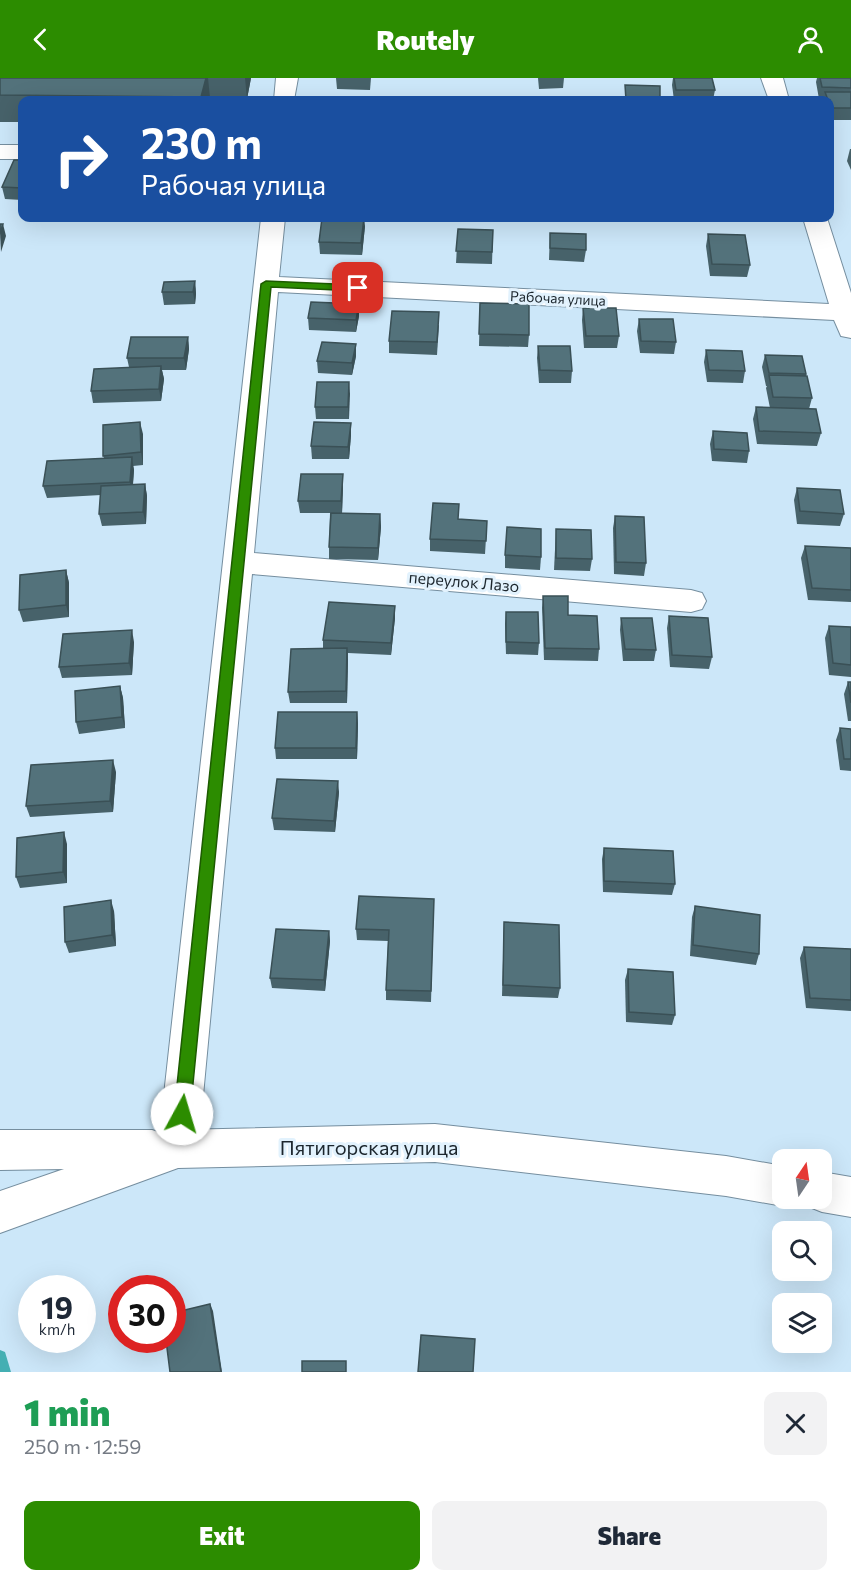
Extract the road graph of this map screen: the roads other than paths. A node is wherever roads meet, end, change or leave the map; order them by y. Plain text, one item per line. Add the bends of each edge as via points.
1 (287, 78) edge
2 (772, 78) edge
3 (285, 96) edge
4 (778, 96) edge
5 (0, 152) edge
6 (18, 152) edge
7 (273, 222) edge
8 (816, 222) edge
9 (266, 284) junction
10 (849, 319) edge
11 (238, 562) junction
12 (691, 601) dead end
13 (178, 1149) junction
14 (0, 1150) edge
15 (772, 1184) edge
16 (832, 1194) edge
17 (851, 1197) edge
18 (0, 1212) edge

1 - 3 street
2 - 4 street
5 - 6 street
7 - 9 street
8 - 10 street
9 - 10 street, Рабочая улица
9 - 11 street
11 - 12 street, переулок Лазо
11 - 13 street
13 - 14 street
13 - 15 street, Пятигорская улица via 435,1143
13 - 18 street, Пятигорская улица
16 - 17 street

